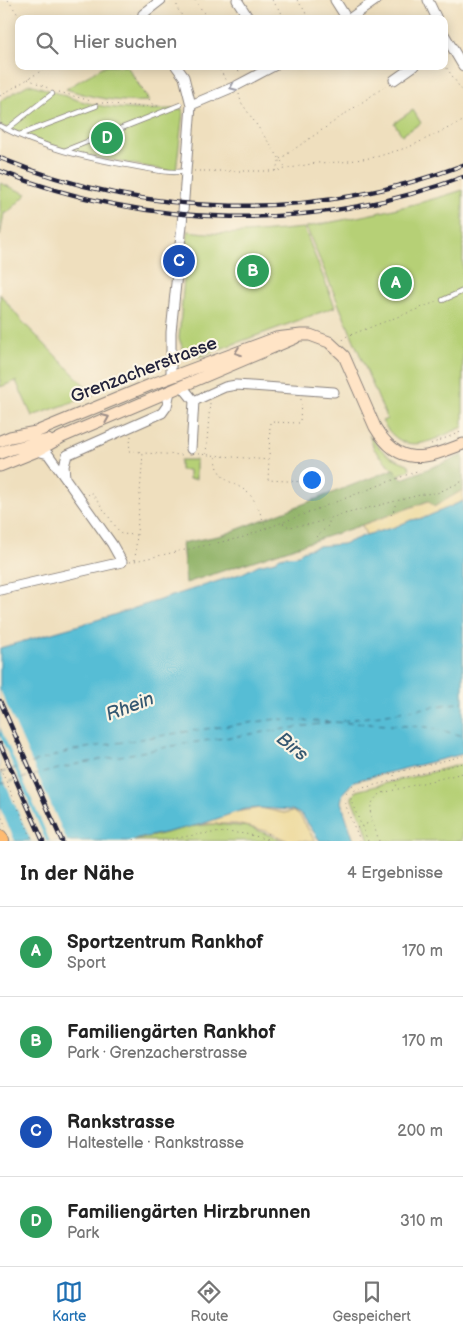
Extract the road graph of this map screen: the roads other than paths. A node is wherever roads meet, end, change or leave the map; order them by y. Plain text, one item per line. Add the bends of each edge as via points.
1 (161, 0) edge
2 (236, 0) edge
3 (335, 0) edge
4 (376, 0) edge
5 (428, 0) edge
6 (144, 15) edge
7 (246, 15) edge
8 (345, 15) edge
9 (354, 15) edge
10 (435, 15) edge
11 (448, 44) edge
12 (463, 66) edge
13 (179, 70) edge
14 (266, 70) edge
15 (408, 70) edge
16 (394, 80) road end
17 (52, 92) road end
18 (180, 105) dead end
19 (191, 105) junction
20 (96, 106) dead end
21 (0, 126) edge
22 (7, 129) junction
23 (20, 135) junction
24 (63, 151) junction
25 (186, 171) junction
26 (463, 291) edge
27 (443, 300) road end
28 (301, 335) junction
29 (171, 377) junction
30 (182, 386) junction
31 (170, 391) junction
32 (334, 392) dead end
33 (194, 401) junction
34 (36, 432) junction
35 (62, 437) junction
36 (0, 441) edge
37 (463, 444) edge
38 (11, 449) junction
39 (43, 452) junction
40 (193, 452) road end
41 (0, 453) edge
42 (67, 455) junction
43 (0, 466) edge
44 (65, 477) junction
45 (0, 590) edge
46 (0, 837) edge
47 (2, 841) edge

1 - 6 street
2 - 7 street
3 - 8 street
4 - 9 street
5 - 10 street
11 - 12 street
13 - 19 street via 184,77
14 -> 19 street
15 - 16 street
17 - 22 lane
18 - 24 lane
19 - 25 street
20 - 23 lane
21 - 22 lane
22 - 23 lane
23 - 24 lane
24 - 25 lane via 175,173
25 - 29 street via 171,332
26 - 27 lane
28 -> 29 main road, Grenzacherstrasse via 276,338
28 - 30 main road, Grenzacherstrasse
28 - 37 main road, Grenzacherstrasse via 329,342 344,356 374,427 395,450 426,457
29 - 30 main road
29 - 31 main road
29 - 34 main road, Grenzacherstrasse
30 - 31 main road, Grenzacherstrasse
30 - 33 street
35 -> 31 main road, Grenzacherstrasse
31 - 42 street, Grenzacherstrasse via 162,413
32 - 33 street via 236,385
33 - 40 street
34 - 36 main road, Grenzacherstrasse
34 - 38 main road
35 - 38 main road
35 - 39 main road, Grenzacherstrasse
38 - 41 main road
39 - 42 street, Grenzacherstrasse
39 - 43 main road, Grenzacherstrasse
39 - 44 street
42 - 44 street
44 - 45 street via 122,562
46 - 47 main road

